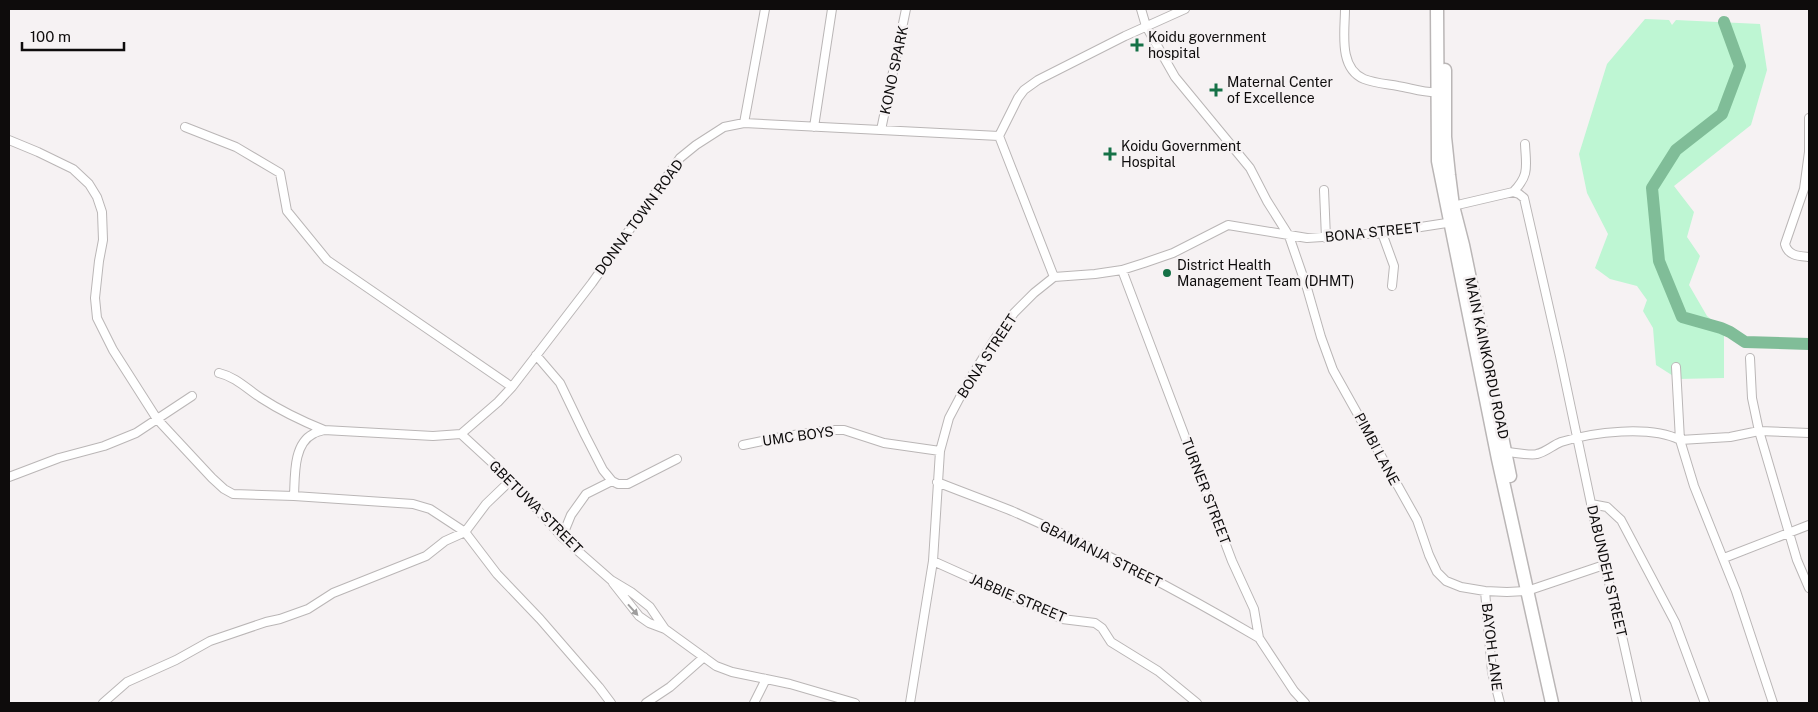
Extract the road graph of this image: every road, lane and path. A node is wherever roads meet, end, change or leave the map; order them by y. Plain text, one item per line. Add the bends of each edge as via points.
1 (765, 9) edge
2 (832, 9) edge
3 (906, 9) edge
4 (1141, 9) edge
5 (1185, 9) edge
6 (1345, 9) edge
7 (1437, 9) edge
8 (1445, 9) edge
9 (1441, 24) junction
10 (1146, 26) junction
11 (1441, 92) junction
12 (1809, 118) edge
13 (744, 123) junction
14 (814, 126) junction
15 (185, 127) dead end
16 (881, 130) junction
17 (999, 136) junction
18 (9, 140) edge
19 (1525, 144) dead end
20 (1324, 190) dead end
21 (1513, 192) junction
22 (1453, 206) junction
23 (1454, 222) junction
24 (1382, 233) junction
25 (1289, 236) junction
26 (1326, 238) junction
27 (1809, 257) edge
28 (1122, 270) junction
29 (1054, 277) junction
30 (1392, 286) dead end
31 (536, 354) junction
32 (1750, 358) dead end
33 (1676, 367) dead end
34 (218, 372) dead end
35 (512, 387) junction
36 (1489, 393) junction
37 (192, 396) dead end
38 (157, 419) junction
39 (324, 430) junction
40 (1759, 431) junction
41 (1809, 433) edge
42 (461, 434) junction
43 (1577, 438) junction
44 (1680, 440) junction
45 (743, 444) dead end
46 (940, 451) junction
47 (1502, 455) junction
48 (677, 459) dead end
49 (9, 477) edge
50 (511, 480) junction
51 (612, 481) junction
52 (937, 482) junction
53 (294, 496) junction
54 (1591, 504) junction
55 (1809, 526) edge
56 (465, 532) junction
57 (1789, 534) junction
58 (562, 536) junction
59 (1724, 558) junction
60 (933, 561) junction
61 (1604, 565) junction
62 (611, 580) junction
63 (1809, 588) edge
64 (1530, 590) junction
65 (1485, 592) junction
66 (665, 629) junction
67 (1259, 638) junction
68 (704, 657) junction
69 (766, 679) junction
70 (835, 701) edge
71 (103, 703) edge
72 (611, 703) edge
73 (646, 703) edge
74 (754, 703) edge
75 (855, 703) edge
76 (910, 703) edge
77 (1197, 703) edge
78 (1305, 703) edge
79 (1500, 703) edge
80 (1552, 703) edge
81 (1559, 703) edge
82 (1638, 703) edge
83 (1705, 703) edge
84 (1774, 703) edge

1 - 13 street
2 - 14 street
3 - 16 street, KONO SPARK
4 - 10 street, PIMBI LANE
5 - 10 street
6 - 11 street via 1346,57 1354,73 1364,79
7 - 9 main road
8 - 9 main road
9 - 11 main road
10 - 17 street via 1024,90
10 - 25 street, PIMBI LANE via 1175,77 1250,168
11 - 22 main road, MAIN KAINKORDU ROAD
11 - 23 main road via 1438,161
12 - 27 street via 1804,189 1785,244 1791,254
13 - 14 street, DONNA TOWN ROAD
13 - 31 street, DONNA TOWN ROAD via 724,127 680,158 592,283
14 - 16 street, DONNA TOWN ROAD
15 - 35 street via 236,148 280,173 287,211 327,260
16 - 17 street, DONNA TOWN ROAD
17 - 29 street
18 - 38 street via 73,169 97,197 103,228 95,298 98,318 113,350
19 - 21 street via 1526,174
20 - 26 street
21 - 22 street
21 - 43 street, DABUNDEH STREET via 1524,198
22 - 23 main road, MAIN KAINKORDU ROAD
23 - 24 street, BONA STREET
23 - 36 main road, MAIN KAINKORDU ROAD
23 - 36 main road, MAIN KAINKORDU ROAD via 1454,246
24 - 26 street, BONA STREET
24 - 30 street via 1394,266
25 - 26 street, BONA STREET
25 - 28 street, BONA STREET via 1228,225 1173,253
25 - 65 street, PIMBI LANE via 1333,370 1417,520 1437,572 1446,581
28 - 29 street, BONA STREET
28 - 67 street, TURNER STREET via 1232,561 1254,609
29 - 46 street, BONA STREET via 1014,313 996,336 949,418
31 - 35 street, DONNA TOWN ROAD
31 - 51 street via 560,383
32 - 40 street via 1752,398
33 - 44 street
34 - 39 street via 233,378 288,414
35 - 42 street, DONNA TOWN ROAD
36 - 47 main road, MAIN KAINKORDU ROAD
37 - 38 street
38 - 49 street via 136,433 104,446 59,458
38 - 53 street via 224,489 233,494
39 - 42 street via 433,436
39 - 53 street via 312,434 300,448
40 - 41 street
40 - 44 street via 1730,437
40 - 57 street
42 - 50 street, GBETUWA STREET
43 - 44 street via 1615,432 1656,433
43 - 47 street via 1536,455
43 - 54 street, DABUNDEH STREET
44 - 59 street via 1694,486
45 - 46 street, UMC BOYS via 844,430 884,443
46 - 52 street, BONA STREET
47 - 64 main road, MAIN KAINKORDU ROAD
48 - 51 street via 628,484
50 - 56 street via 486,504
50 - 58 street, GBETUWA STREET
51 - 58 street via 586,494 571,515
52 - 60 street, BONA STREET
52 - 67 street, GBAMANJA STREET via 1089,546
53 - 56 street via 422,506
54 - 61 street, DABUNDEH STREET
54 - 83 street via 1607,507 1621,520 1675,622
55 - 57 street
56 - 71 street via 426,556 333,593 308,608 210,641 128,682
56 - 72 street via 497,574
57 - 59 street
57 - 63 street
58 - 62 street, GBETUWA STREET
59 - 84 street
60 - 76 street, BONA STREET
60 - 77 street, JABBIE STREET via 1062,619 1095,623 1111,642 1158,671
61 - 64 street, PIMBI LANE
61 - 82 street, DABUNDEH STREET
62 - 66 street via 650,607
62 -> 66 street via 639,616
64 - 65 street, PIMBI LANE
64 - 80 main road
64 - 81 main road, MAIN KAINKORDU ROAD
65 - 79 street, BAYOH LANE via 1491,664
66 - 68 street
67 - 78 street, TURNER STREET
68 - 69 street via 732,672
68 - 73 street
69 - 70 street via 790,684
69 - 74 street
70 - 75 street

